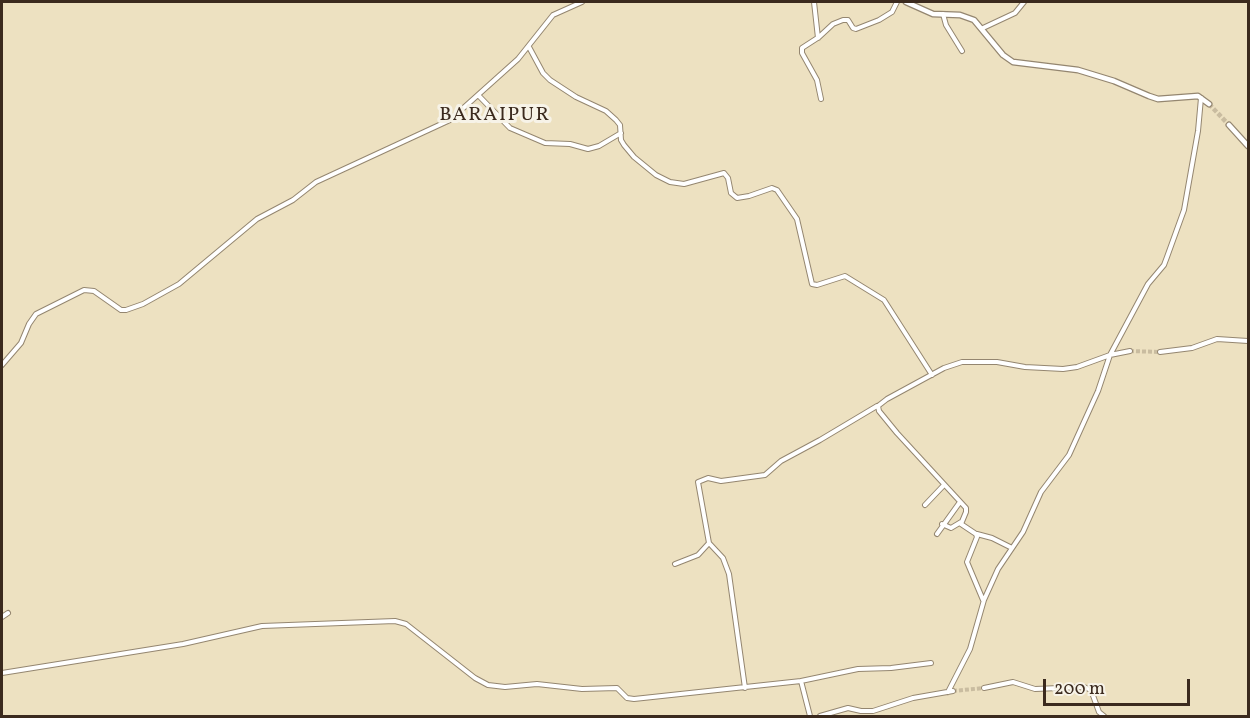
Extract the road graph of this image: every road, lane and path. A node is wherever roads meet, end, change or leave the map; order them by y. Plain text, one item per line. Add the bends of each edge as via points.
1 (582, 2) edge
2 (814, 2) edge
3 (897, 2) edge
4 (906, 2) edge
5 (1024, 2) edge
6 (943, 14) junction
7 (982, 28) junction
8 (818, 38) junction
9 (529, 47) junction
10 (962, 51) dead end
11 (479, 96) junction
12 (1202, 98) junction
13 (821, 99) dead end
14 (1209, 104) tunnel mouth
15 (1229, 125) tunnel mouth
16 (621, 133) junction
17 (1248, 144) edge
18 (1248, 341) edge
19 (1130, 351) tunnel mouth
20 (1160, 351) tunnel mouth
21 (1110, 355) junction
22 (2, 364) edge
23 (932, 375) junction
24 (880, 404) junction
25 (944, 484) junction
26 (960, 502) junction
27 (925, 505) dead end
28 (961, 522) junction
29 (942, 524) junction
30 (937, 534) dead end
31 (976, 534) junction
32 (709, 543) junction
33 (1012, 548) junction
34 (675, 564) dead end
35 (984, 600) junction
36 (9, 613) dead end
37 (2, 617) edge
38 (931, 663) dead end
39 (2, 673) edge
40 (801, 681) junction
41 (745, 688) junction
42 (984, 688) tunnel mouth
43 (810, 717) edge
44 (820, 717) edge
45 (1104, 717) edge

1 - 9 street via 552,15
2 - 8 street
3 - 8 street via 892,12 879,20 856,29 843,20
4 - 6 street
5 - 7 street via 1015,13
6 - 7 street via 968,16
6 - 10 street
7 - 12 street via 1003,55 1018,64 1090,73 1158,99
8 - 13 street via 801,50 815,74
9 - 11 street
9 - 16 street via 550,80 606,111 618,123
11 - 16 street via 510,128 545,143 588,149
11 - 22 street via 450,120 316,182 293,200 257,219 179,284 143,304 121,310 89,289 36,314 21,343
12 - 14 street
12 - 21 street via 1180,222 1164,265 1148,284
15 - 17 street
16 - 23 street via 629,152 670,182 690,183 722,172 737,198 777,190 797,219 813,284 845,276 884,300
18 - 20 street via 1217,339 1191,348
19 - 21 street
21 - 23 street via 1063,369 973,361 953,364
21 - 33 street via 1069,455 1041,492
23 - 24 street
24 - 25 street via 879,411
24 - 32 street via 781,461 765,475 700,480
25 - 26 street
25 - 27 street
26 - 28 street via 966,510
26 - 29 street
28 - 29 street via 951,528
28 - 31 street
29 - 30 street
31 - 33 street
31 - 35 street via 967,562
32 - 34 street via 698,555
32 - 41 street via 723,558 729,574
33 - 35 street
35 - 44 street via 970,649 951,691 873,711 848,708
36 - 37 street
38 - 40 street via 858,669
39 - 41 street via 183,644 262,626 387,620 406,624 475,678 496,687 537,684 617,688 630,699
40 - 41 street
40 - 43 street
42 - 45 street via 1013,682 1035,688 1084,687 1091,690

